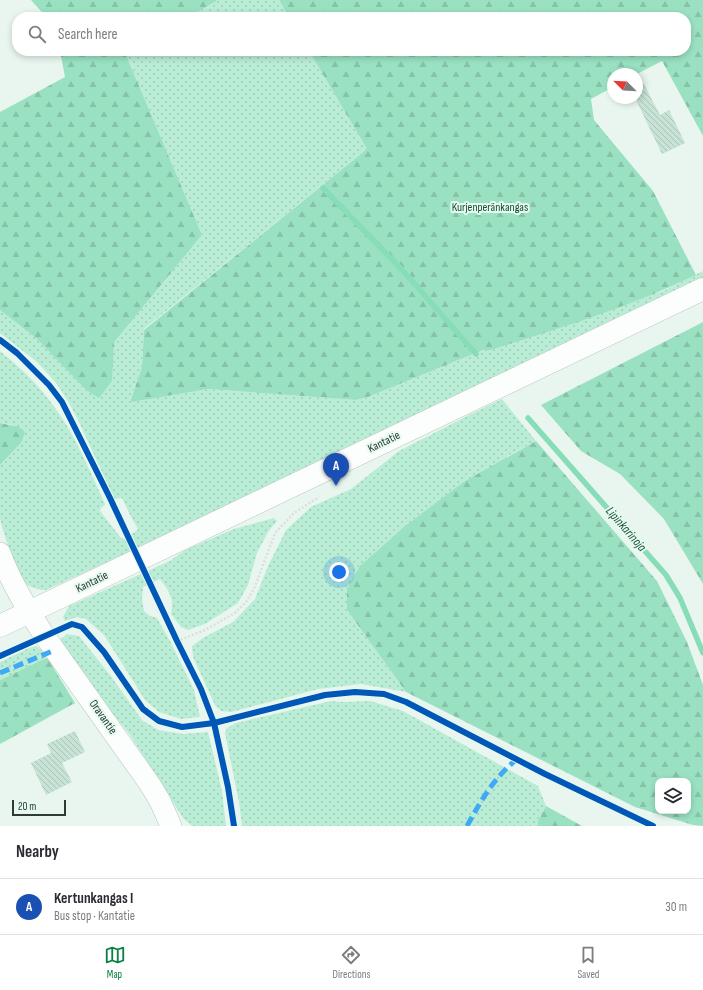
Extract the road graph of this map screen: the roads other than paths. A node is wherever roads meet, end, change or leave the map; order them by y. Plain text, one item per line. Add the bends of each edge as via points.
1 (703, 289) edge
2 (0, 553) edge
3 (29, 612) junction
4 (0, 626) edge
5 (171, 826) edge

1 - 3 main road, Kantatie
2 - 3 street, Oravantie
3 - 4 main road, Kantatie
3 - 5 street, Oravantie via 149,783

